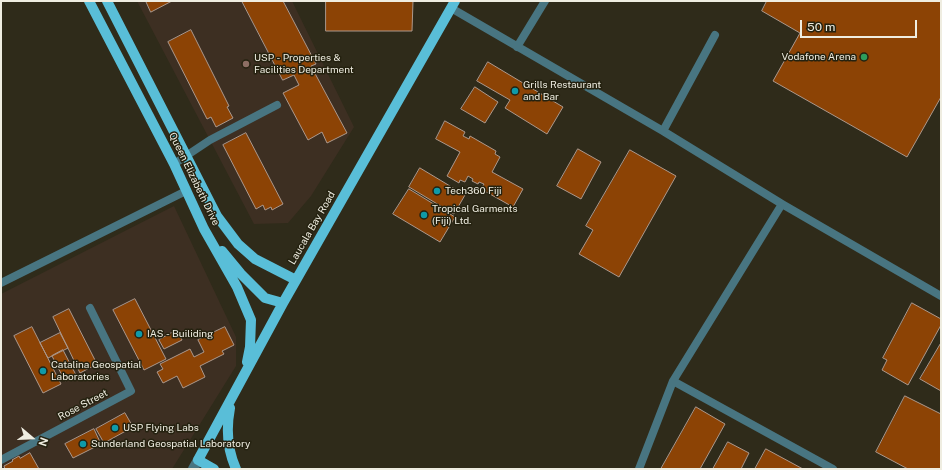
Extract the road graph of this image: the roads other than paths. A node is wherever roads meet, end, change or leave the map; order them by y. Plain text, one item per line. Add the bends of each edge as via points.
1 (89, 1) edge
2 (107, 1) edge
3 (545, 1) edge
4 (453, 4) edge
5 (715, 35) dead end
6 (517, 47) junction
7 (277, 105) dead end
8 (663, 131) junction
9 (186, 157) junction
10 (174, 164) junction
11 (186, 191) junction
12 (782, 204) junction
13 (204, 229) junction
14 (296, 280) junction
15 (1, 283) edge
16 (941, 296) edge
17 (283, 303) junction
18 (90, 308) dead end
19 (244, 373) junction
20 (673, 381) junction
21 (232, 400) junction
22 (1, 460) edge
23 (196, 465) edge
24 (213, 469) edge
25 (236, 469) edge
26 (639, 469) edge
27 (833, 469) edge

1 - 10 main road, Queen Elizabeth Drive
2 - 9 main road, Queen Elizabeth Drive
3 - 6 lane
4 - 6 lane
4 - 14 main road, Laucala Bay Road
5 - 8 lane
6 - 8 lane
7 - 9 lane via 210,140
8 - 12 lane
9 - 10 lane
9 - 14 main road, Queen Elizabeth Drive via 217,216 238,244 255,260
10 - 11 main road, Queen Elizabeth Drive
11 - 13 main road, Queen Elizabeth Drive
11 - 15 lane
12 - 16 lane
12 - 20 lane
13 - 17 main road via 241,274 265,298
13 - 19 main road, Queen Elizabeth Drive via 238,287 252,320 250,347
14 - 17 main road, Laucala Bay Road
17 - 19 main road, Laucala Bay Road
18 - 22 lane, Rose Street via 131,391
19 - 21 main road, Laucala Bay Road
20 - 26 lane
20 - 27 lane
21 - 23 main road, Laucala Bay Road
21 - 25 main road via 227,436
23 - 24 main road

